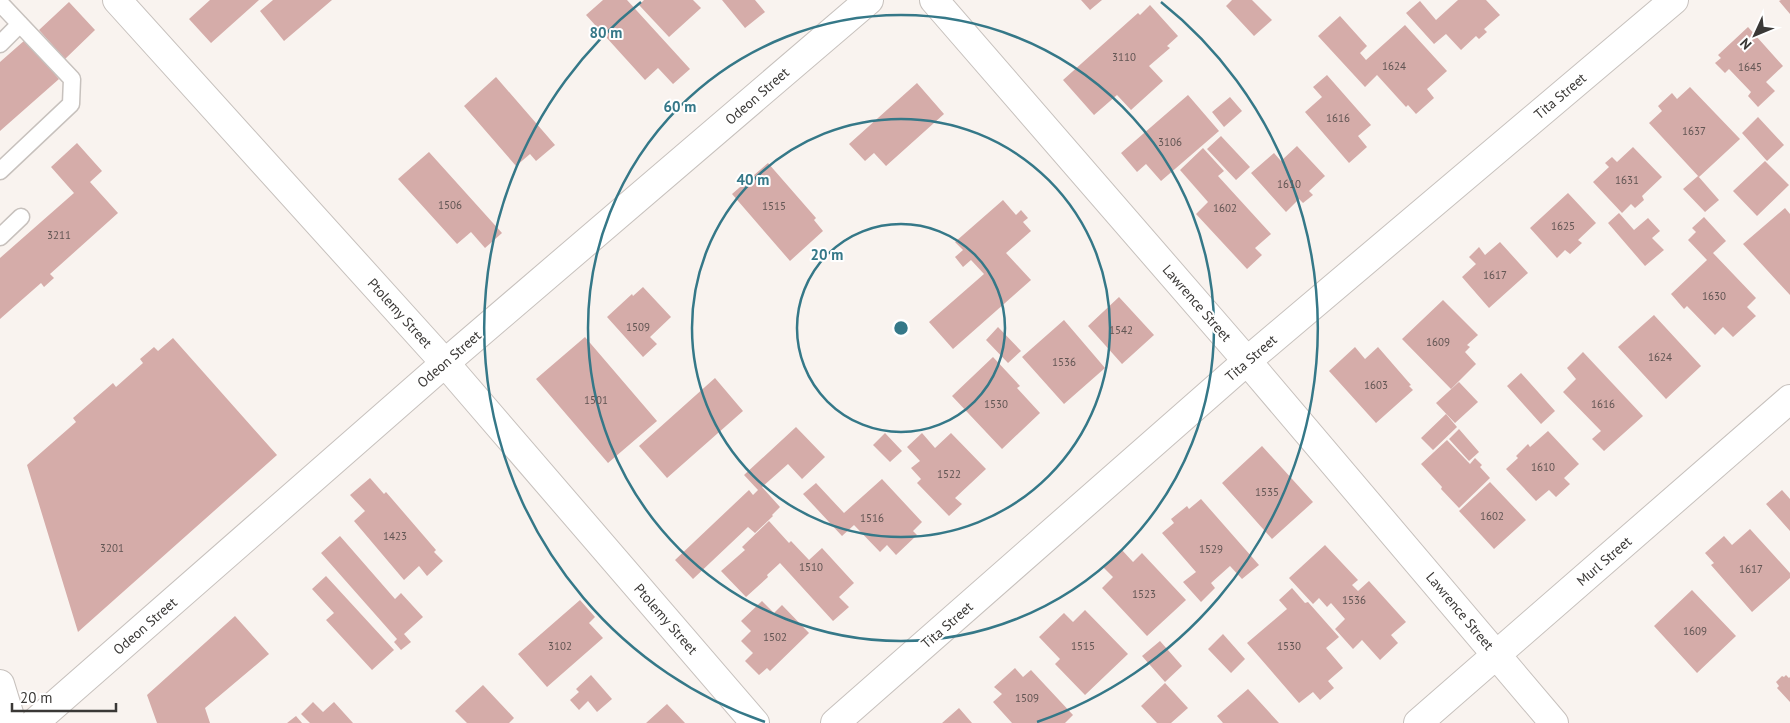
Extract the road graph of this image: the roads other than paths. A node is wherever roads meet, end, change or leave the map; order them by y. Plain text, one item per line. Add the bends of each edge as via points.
1 (118, 0) edge
2 (869, 0) edge
3 (934, 0) edge
4 (1674, 0) edge
5 (0, 3) edge
6 (20, 24) junction
7 (0, 44) edge
8 (0, 171) edge
9 (21, 217) dead end
10 (0, 237) edge
11 (1247, 361) junction
12 (445, 363) junction
13 (1790, 400) edge
14 (1497, 654) junction
15 (0, 684) edge
16 (12, 723) edge
17 (34, 723) edge
18 (755, 723) edge
19 (836, 723) edge
20 (1418, 723) edge
21 (1554, 723) edge

1 - 12 street, Ptolemy Street
2 - 12 street, Odeon Street
3 - 11 street, Lawrence Street
4 - 11 street, Tita Street
5 - 6 lane
6 - 7 lane
6 - 8 lane via 72,79 71,104
9 - 10 lane
11 - 14 street, Lawrence Street
11 - 19 street, Tita Street
12 - 17 street, Odeon Street
12 - 18 street, Ptolemy Street
13 - 14 street, Murl Street
14 - 20 street, Murl Street
14 - 21 street, Lawrence Street
15 - 16 street

